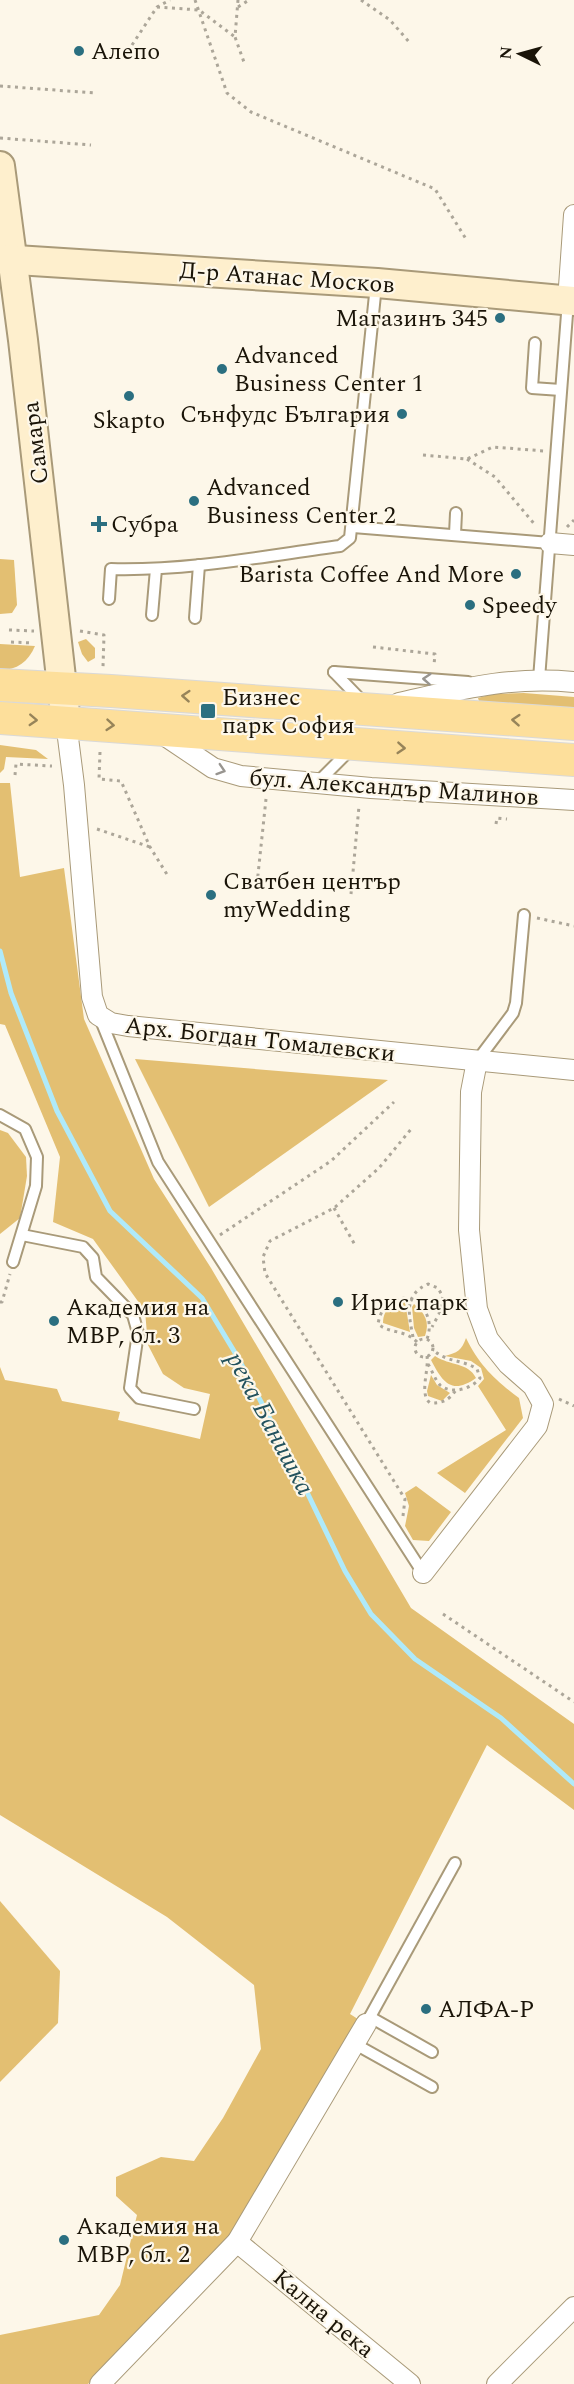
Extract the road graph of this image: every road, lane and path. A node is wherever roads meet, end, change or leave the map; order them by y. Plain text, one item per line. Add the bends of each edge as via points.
1 (170, 0) edge
2 (195, 0) edge
3 (237, 0) edge
4 (249, 0) edge
5 (361, 0) edge
6 (157, 7) junction
7 (237, 7) junction
8 (199, 10) junction
9 (235, 37) junction
10 (410, 43) dead end
11 (132, 45) dead end
12 (245, 65) dead end
13 (0, 86) edge
14 (95, 93) dead end
15 (0, 138) edge
16 (91, 145) dead end
17 (0, 166) edge
18 (574, 215) edge
19 (466, 239) dead end
20 (5, 259) edge
21 (377, 284) junction
22 (571, 301) edge
23 (535, 343) dead end
24 (569, 354) edge
25 (561, 390) junction
26 (557, 452) junction
27 (423, 455) dead end
28 (467, 459) junction
29 (456, 513) dead end
30 (353, 527) junction
31 (455, 534) junction
32 (550, 543) junction
33 (574, 545) edge
34 (199, 565) junction
35 (156, 569) junction
36 (109, 599) dead end
37 (152, 615) dead end
38 (195, 618) dead end
39 (9, 630) dead end
40 (36, 631) dead end
41 (79, 631) dead end
42 (11, 642) dead end
43 (33, 643) dead end
44 (373, 647) dead end
45 (434, 664) dead end
46 (103, 669) dead end
47 (539, 679) junction
48 (574, 681) edge
49 (486, 683) junction
50 (0, 685) edge
51 (62, 688) junction
52 (370, 710) junction
53 (0, 718) edge
54 (66, 722) junction
55 (574, 724) edge
56 (154, 729) junction
57 (355, 745) junction
58 (100, 752) dead end
59 (574, 760) edge
60 (52, 766) dead end
61 (334, 768) junction
62 (15, 775) dead end
63 (317, 783) junction
64 (355, 796) junction
65 (266, 799) dead end
66 (574, 800) edge
67 (507, 819) dead end
68 (496, 824) dead end
69 (77, 829) junction
70 (150, 847) junction
71 (168, 876) dead end
72 (257, 884) dead end
73 (351, 894) dead end
74 (524, 915) joint
75 (574, 926) edge
76 (98, 1015) junction
77 (477, 1061) junction
78 (574, 1070) edge
79 (394, 1102) dead end
80 (0, 1115) edge
81 (412, 1128) dead end
82 (334, 1208) junction
83 (22, 1235) junction
84 (208, 1243) junction
85 (355, 1245) dead end
86 (14, 1262) joint
87 (411, 1300) junction
88 (0, 1302) edge
89 (431, 1329) junction
90 (413, 1339) junction
91 (427, 1339) junction
92 (417, 1342) junction
93 (432, 1349) junction
94 (427, 1356) junction
95 (428, 1364) junction
96 (456, 1390) junction
97 (194, 1409) dead end
98 (395, 1530) junction
99 (423, 1573) joint
100 (443, 1614) dead end
101 (574, 1702) edge
102 (454, 1863) dead end
103 (368, 2021) junction
104 (355, 2044) junction
105 (432, 2052) dead end
106 (432, 2086) dead end
107 (237, 2242) junction
108 (574, 2307) edge
109 (100, 2384) edge
110 (410, 2384) edge
111 (497, 2384) edge

1 - 6 path
2 - 8 path
3 - 7 path
4 - 7 path
5 - 10 path via 390,21
6 - 8 path
6 - 11 path
7 - 9 path
8 - 9 path
8 - 19 path via 227,93 251,112 435,189
9 - 12 path
13 - 14 path
15 - 16 path
17 - 20 street, Самара
18 - 22 street
20 - 21 street, Д-р Атанас Москов
20 - 51 street, Самара via 24,351
21 - 22 street, Д-р Атанас Москов
21 - 30 lane
22 - 24 lane
23 - 25 lane via 532,388
24 - 25 lane
25 - 26 lane
26 - 28 path via 493,447
26 - 32 lane
27 - 28 path
28 - 32 path via 495,477
29 - 31 lane
30 - 31 lane
30 - 34 lane via 350,538 340,546
31 - 32 lane
32 - 33 street
32 - 47 lane
34 - 35 lane
34 - 38 lane
35 - 36 lane via 111,569
35 - 37 lane
39 - 40 path
41 - 46 path via 104,635
42 - 43 path
44 - 45 path via 435,654
47 - 48 street
47 - 49 street
49 - 52 street
49 -> 52 lane via 334,672
50 - 51 main road
52 -> 51 main road
51 - 54 street, Самара
55 -> 52 main road
53 -> 54 main road, бул. Александър Малинов
54 -> 56 main road, бул. Александър Малинов
54 - 69 street, Арх. Богдан Томалевски
56 - 57 main road, бул. Александър Малинов
56 -> 63 street, бул. Александър Малинов via 213,768 241,776
57 -> 59 main road, бул. Александър Малинов
57 - 61 lane
58 - 70 path via 99,779 121,781
60 - 62 path via 16,764
61 - 63 lane
61 - 64 lane
63 - 64 street, бул. Александър Малинов
64 - 66 street, бул. Александър Малинов
64 - 73 path
65 - 72 path
67 - 68 path via 497,818
69 - 70 path via 97,829
69 - 76 street, Арх. Богдан Томалевски via 92,997
70 - 71 path
74 - 75 path
74 - 77 lane via 513,1013
76 - 77 street, Арх. Богдан Томалевски via 111,1023 128,1026
76 - 84 lane via 158,1162
77 - 78 street, Арх. Богдан Томалевски
77 - 99 street via 471,1092 469,1230 477,1309 488,1339 533,1386 543,1404 537,1426
79 - 84 path via 331,1161
80 - 83 lane via 25,1129 38,1157 36,1186
81 - 82 path via 379,1168
82 - 85 path
82 - 98 path via 270,1241 263,1257 265,1273 405,1500 403,1521
83 - 86 lane
83 - 97 lane via 83,1247 93,1258 96,1277 133,1315 138,1333 130,1388 139,1398
84 - 98 lane
86 - 88 path
87 - 89 path via 423,1307
87 - 89 path via 418,1289 428,1284 438,1287 443,1301
87 - 90 path via 408,1312
87 - 90 path via 388,1301 378,1324
89 - 91 path
90 - 92 path
91 - 92 path
91 - 93 path
92 - 94 path via 417,1353
93 - 94 path
93 - 96 path via 440,1357 477,1369 480,1378 476,1383
94 - 95 path
95 - 96 path via 440,1385
95 - 96 path via 425,1399 442,1403
98 - 99 lane
100 - 101 path
102 - 103 lane
103 - 104 street
103 - 105 lane
104 - 106 lane
104 - 107 street
107 - 109 street
107 - 110 street, Кална река
108 - 111 street

